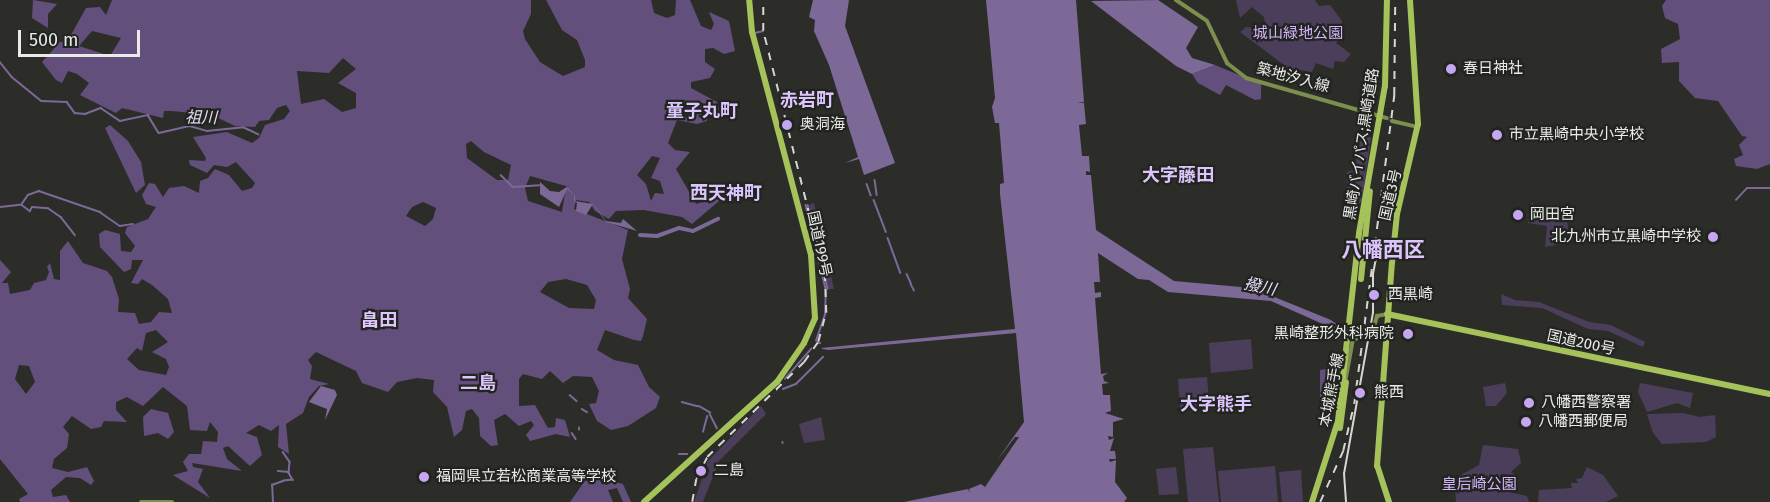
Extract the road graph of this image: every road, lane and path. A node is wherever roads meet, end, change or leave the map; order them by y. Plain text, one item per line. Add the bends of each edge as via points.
1 (750, 0) edge
2 (1176, 0) edge
3 (1388, 0) edge
4 (1409, 0) edge
5 (1386, 119) tunnel mouth
6 (1393, 120) tunnel mouth
7 (1416, 125) junction
8 (1370, 154) dead end
9 (1372, 164) dead end
10 (1370, 180) junction
11 (1357, 276) junction
12 (1359, 293) junction
13 (1388, 316) junction
14 (1347, 350) junction
15 (1350, 364) junction
16 (1770, 395) edge
17 (1333, 446) junction
18 (141, 502) edge
19 (171, 502) edge
20 (646, 502) edge
21 (1312, 502) edge
22 (1388, 502) edge

1 - 20 highway, 国道199号 via 754,32 816,267 817,318 806,344 783,378
2 - 5 main road, 築地汐入線 via 1207,21 1232,69 1254,81
3 - 11 highway, 黒崎バイパス;黒崎道路 via 1386,75 1361,218
3 - 12 highway, 黒崎バイパス;黒崎道路 via 1387,87
4 - 7 highway, 国道3号
6 - 7 main road
7 - 13 highway, 国道3号 via 1395,207
8 - 10 highway
9 - 10 highway
10 - 11 highway
10 - 12 highway
11 - 21 highway, 黒崎バイパス;黒崎道路 via 1338,421
12 - 14 highway, 黒崎バイパス;黒崎道路
13 - 15 main road, 本城熊手線 via 1377,316 1370,338 1354,341
13 - 16 highway, 国道200号
13 - 22 highway, 国道3号 via 1375,467
14 - 17 highway via 1341,427
14 - 21 highway, 黒崎バイパス;黒崎道路 via 1337,435
15 - 17 main road, 本城熊手線
15 - 21 main road, 本城熊手線
17 - 21 main road, 本城熊手線
18 - 19 main road

